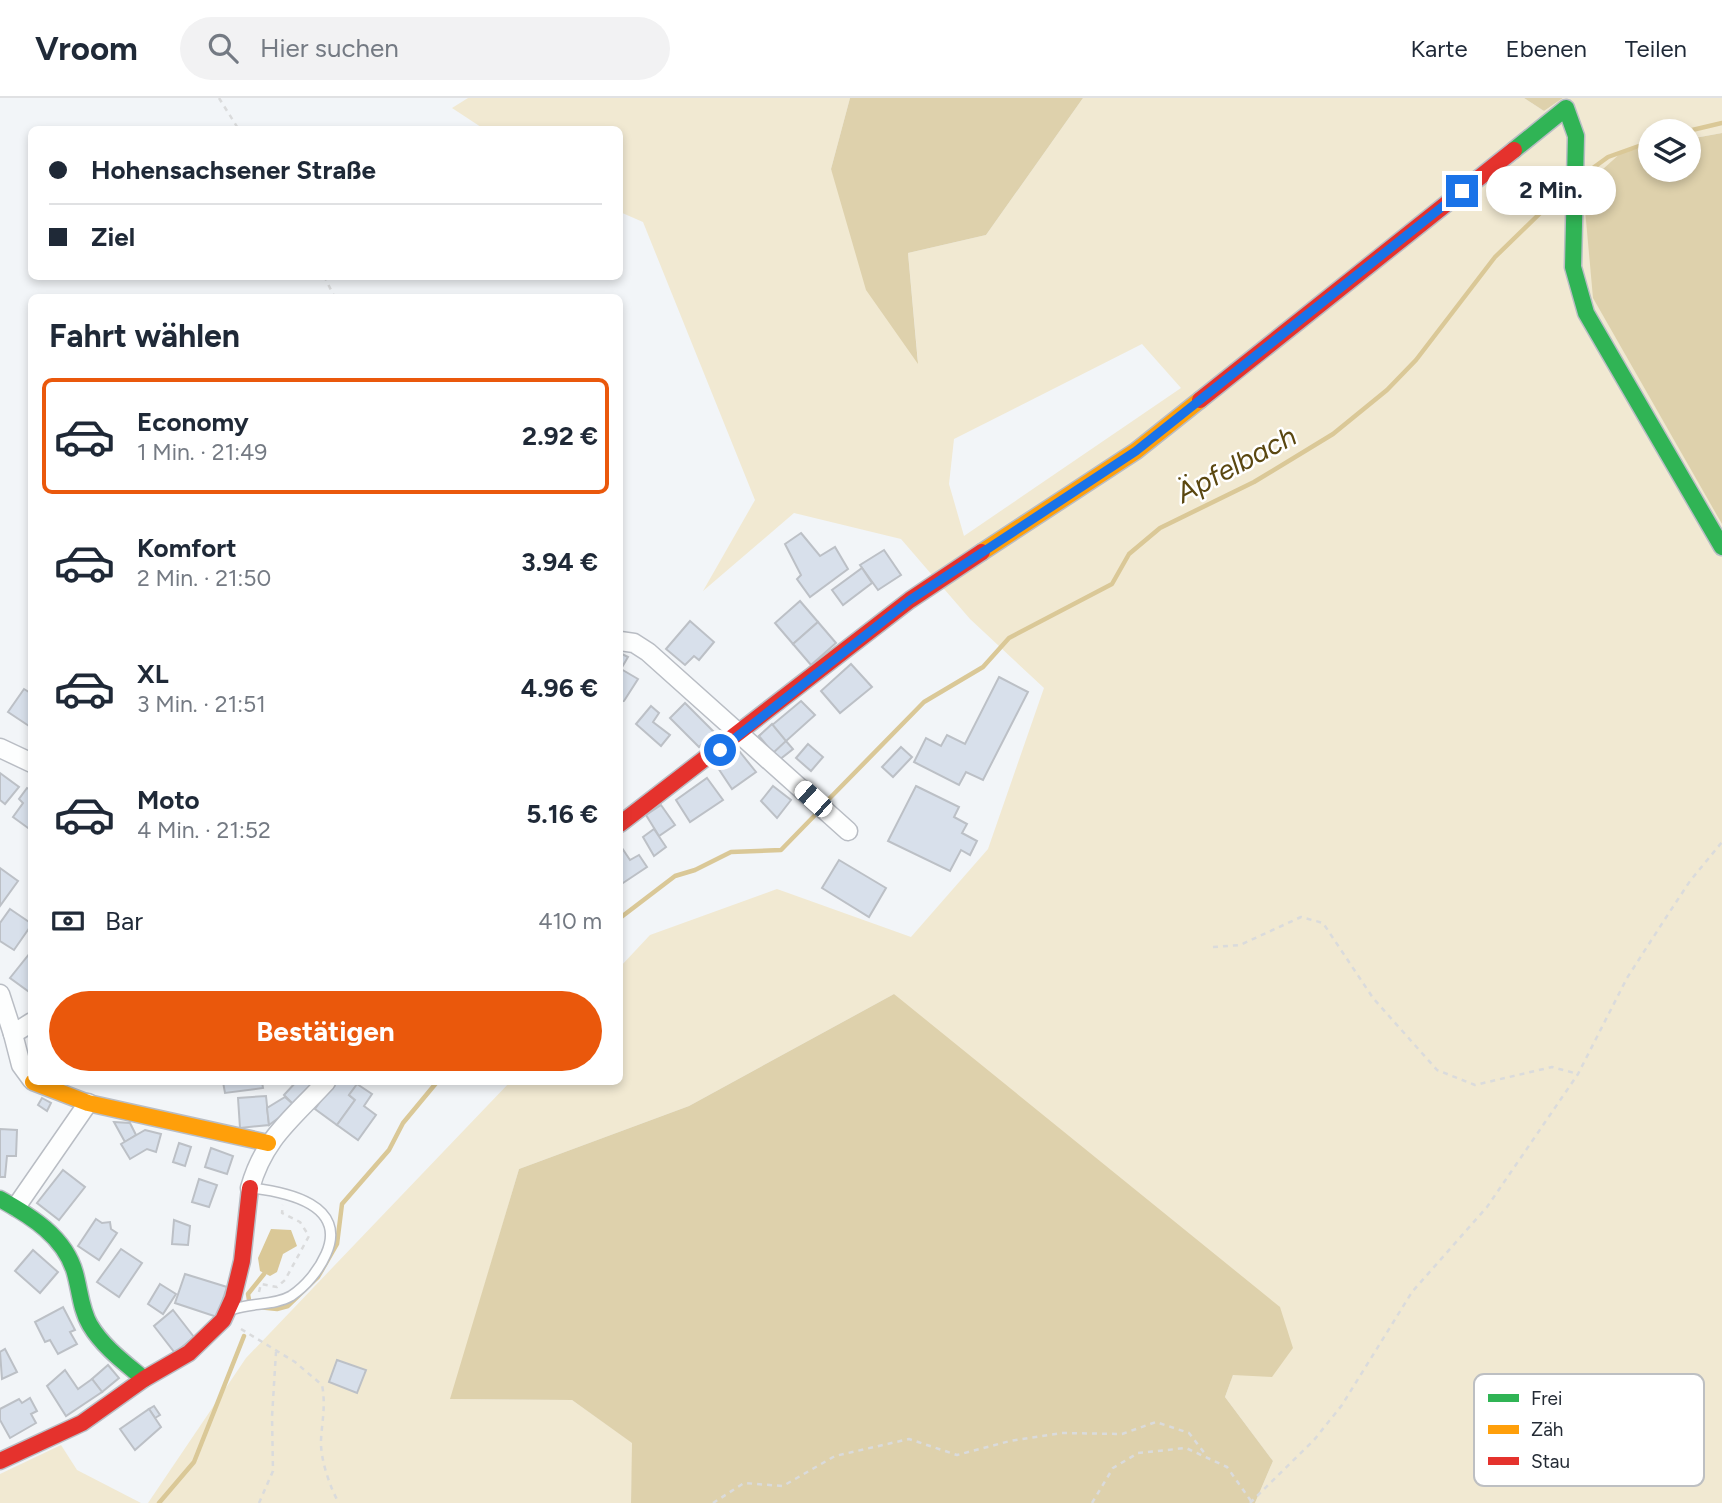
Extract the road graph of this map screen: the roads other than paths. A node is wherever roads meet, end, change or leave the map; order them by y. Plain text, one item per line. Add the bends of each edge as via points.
1 (1722, 547) edge
2 (623, 642) edge
3 (741, 733) junction
4 (0, 748) edge
5 (28, 761) edge
6 (623, 822) edge
7 (848, 831) dead end
8 (0, 994) edge
9 (28, 1025) edge
10 (13, 1034) junction
11 (28, 1075) edge
12 (38, 1085) edge
13 (323, 1085) edge
14 (88, 1102) junction
15 (268, 1143) junction
16 (253, 1188) junction
17 (8, 1203) edge
18 (226, 1315) junction
19 (144, 1378) junction
20 (0, 1461) edge

1 - 3 street via 1586,313 1573,267 1576,136 1566,108 1136,451 910,600
2 - 3 street via 648,652
3 - 6 street
3 - 7 street
4 - 5 street
8 - 10 street
9 - 10 street
10 - 11 street
12 - 14 street
13 - 15 street
14 - 15 street
14 - 17 street
15 - 16 street via 257,1162
16 - 18 street via 242,1261
16 - 18 lane via 302,1198 326,1219 330,1245 321,1265 289,1297 258,1302
17 - 19 street via 59,1243 72,1262 91,1326
18 - 19 street via 189,1353
19 - 20 street via 82,1423

